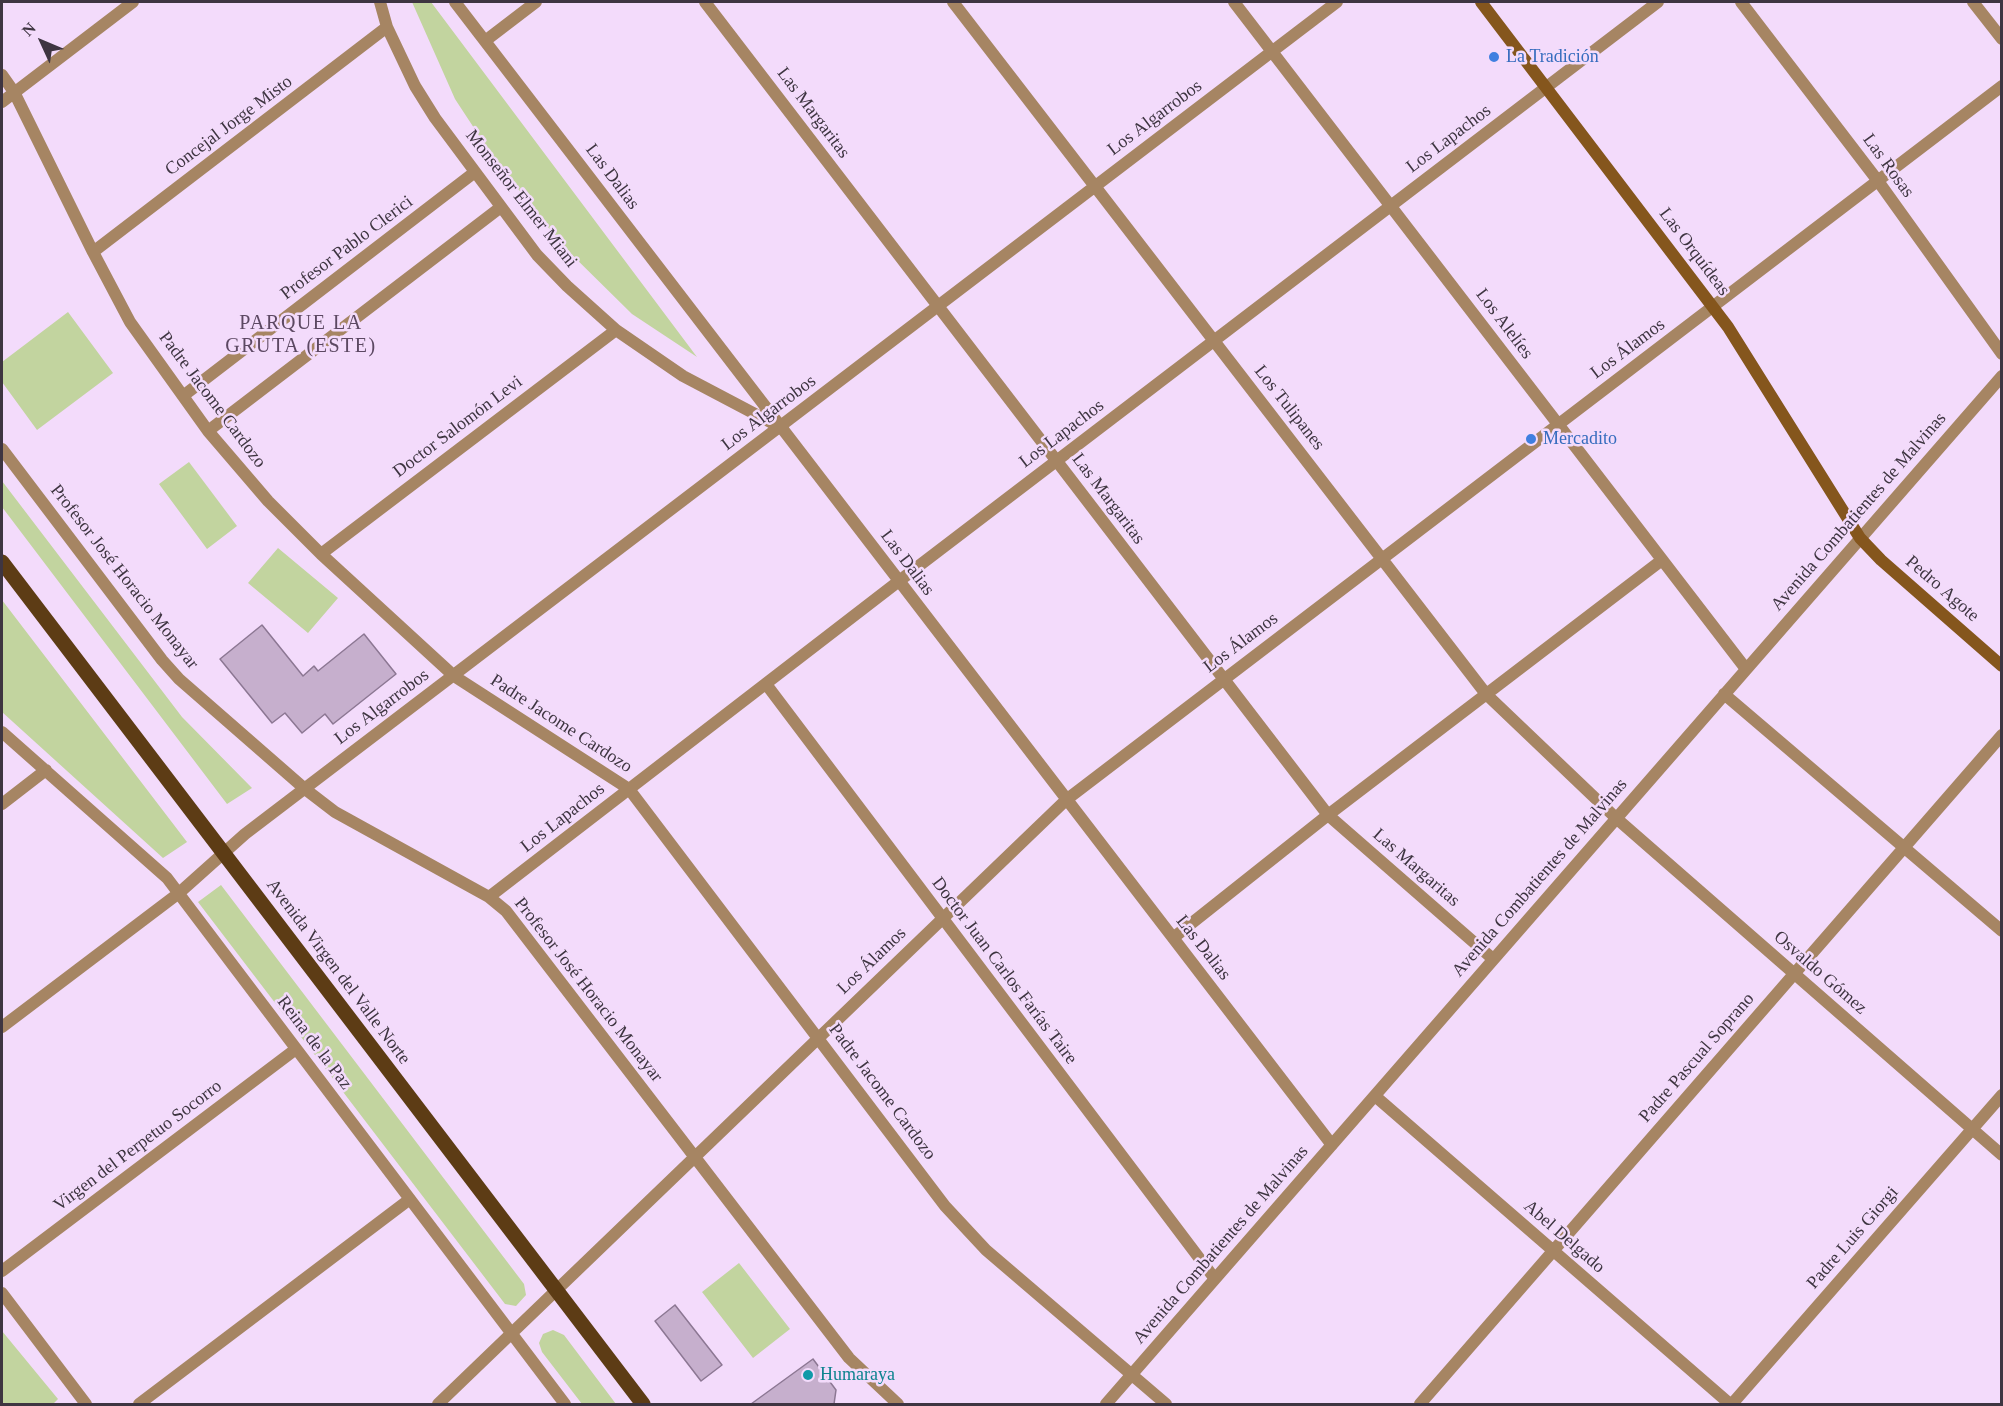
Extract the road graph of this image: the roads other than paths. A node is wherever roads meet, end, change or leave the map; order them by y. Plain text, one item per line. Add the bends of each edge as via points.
1 (133, 2) edge
2 (380, 2) edge
3 (455, 2) edge
4 (536, 2) edge
5 (705, 2) edge
6 (953, 2) edge
7 (1234, 2) edge
8 (1337, 2) edge
9 (1481, 2) edge
10 (1658, 2) edge
11 (1742, 2) edge
12 (1973, 2) edge
13 (387, 27) junction
14 (2001, 39) edge
15 (485, 41) junction
16 (1272, 51) junction
17 (2, 75) edge
18 (2001, 86) edge
19 (1546, 87) junction
20 (14, 92) junction
21 (2, 102) edge
22 (475, 172) junction
23 (1878, 181) junction
24 (1095, 186) junction
25 (1391, 206) junction
26 (501, 207) junction
27 (93, 252) junction
28 (938, 306) junction
29 (1713, 307) junction
30 (616, 330) junction
31 (1214, 341) junction
32 (2001, 354) edge
33 (2001, 376) edge
34 (183, 396) junction
35 (1558, 425) junction
36 (780, 427) junction
37 (208, 431) junction
38 (2, 449) edge
39 (1056, 461) junction
40 (1860, 538) junction
41 (321, 554) junction
42 (1382, 559) junction
43 (1662, 560) junction
44 (2, 562) edge
45 (899, 581) junction
46 (2001, 666) edge
47 (1746, 669) junction
48 (453, 676) junction
49 (1224, 680) junction
50 (765, 684) junction
51 (1486, 694) junction
52 (1724, 694) junction
53 (2, 732) edge
54 (2001, 735) edge
55 (46, 771) junction
56 (305, 789) junction
57 (629, 789) junction
58 (1066, 800) junction
59 (2, 804) edge
60 (1328, 815) junction
61 (1616, 819) junction
62 (1904, 847) junction
63 (223, 853) junction
64 (178, 893) junction
65 (489, 897) junction
66 (942, 919) junction
67 (2001, 931) edge
68 (1173, 938) junction
69 (1493, 959) junction
70 (1794, 974) junction
71 (2, 1027) edge
72 (818, 1038) junction
73 (296, 1049) junction
74 (2001, 1095) edge
75 (1375, 1096) junction
76 (1972, 1129) junction
77 (1332, 1145) junction
78 (2001, 1155) edge
79 (694, 1157) junction
80 (410, 1199) junction
81 (1553, 1251) junction
82 (2, 1271) edge
83 (1215, 1279) junction
84 (555, 1290) junction
85 (2, 1293) edge
86 (512, 1335) junction
87 (1132, 1375) junction
88 (86, 1404) edge
89 (139, 1404) edge
90 (438, 1404) edge
91 (565, 1404) edge
92 (643, 1404) edge
93 (898, 1404) edge
94 (1106, 1404) edge
95 (1166, 1404) edge
96 (1420, 1404) edge
97 (1731, 1404) edge

1 - 20 street
2 - 13 street, Monseñor Elmer Miani
3 - 15 street, Las Dalias
4 - 15 street
5 - 28 street, Las Margaritas
6 - 24 street, Los Tulipanes
7 - 16 street, Los Alelíes
8 - 16 street, Los Algarrobos
9 - 19 street, Las Orquídeas
10 - 19 street, Los Lapachos
11 - 23 street, Las Rosas
12 - 14 street
13 - 22 street, Monseñor Elmer Miani via 415,86
13 - 27 street, Concejal Jorge Misto
15 - 36 street, Las Dalias
16 - 24 street, Los Algarrobos
16 - 25 street, Los Alelíes
17 - 20 street, Padre Jacome Cardozo
18 - 23 street, Los Álamos
19 - 25 street, Los Lapachos
19 - 29 street, Las Orquídeas
20 - 21 street
20 - 27 street, Padre Jacome Cardozo
22 - 26 street, Monseñor Elmer Miani
22 - 34 street, Profesor Pablo Clerici
23 - 29 street, Los Álamos
23 - 32 street, Las Rosas
24 - 28 street, Los Algarrobos
24 - 31 street, Los Tulipanes
25 - 31 street, Los Lapachos
25 - 35 street, Los Alelíes
26 - 30 street, Monseñor Elmer Miani via 537,255
26 - 37 street
27 - 34 street, Padre Jacome Cardozo via 130,322
28 - 36 street, Los Algarrobos
28 - 39 street, Las Margaritas
29 - 35 street, Los Álamos
29 - 40 street, Las Orquídeas
30 - 36 street, Monseñor Elmer Miani via 683,376
30 - 41 street, Doctor Salomón Levi
31 - 39 street, Los Lapachos
31 - 42 street, Los Tulipanes
33 - 40 street, Avenida Combatientes de Malvinas
34 - 37 street, Padre Jacome Cardozo
35 - 42 street, Los Álamos
35 - 43 street, Los Alelíes
36 - 45 street, Las Dalias
36 - 48 street, Los Algarrobos
37 - 41 street, Padre Jacome Cardozo via 268,501
38 - 56 street, Profesor José Horacio Monayar via 162,660
39 - 45 street, Los Lapachos
39 - 49 street, Las Margaritas
40 - 46 street, Pedro Agote
40 - 47 street, Avenida Combatientes de Malvinas
41 - 48 street, Padre Jacome Cardozo
42 - 49 street, Los Álamos
42 - 51 street, Los Tulipanes
43 - 47 street, Los Alelíes
43 - 51 street
44 - 63 main road, Avenida Virgen del Valle Norte
45 - 50 street, Los Lapachos
45 - 58 street, Las Dalias
47 - 52 street, Avenida Combatientes de Malvinas
48 - 56 street, Los Algarrobos
48 - 57 street, Padre Jacome Cardozo
49 - 58 street, Los Álamos
49 - 60 street, Las Margaritas
50 - 57 street, Los Lapachos
50 - 66 street, Doctor Juan Carlos Farías Taire
51 - 60 street
51 - 61 street, Los Tulipanes
52 - 61 street, Avenida Combatientes de Malvinas
52 - 62 street
53 - 55 street, Reina de la Paz
54 - 62 street, Padre Pascual Soprano
55 - 59 street
55 - 64 street, Reina de la Paz via 167,878
56 - 63 street, Los Algarrobos
56 - 65 street, Profesor José Horacio Monayar via 335,812
57 - 65 street, Los Lapachos
57 - 72 street, Padre Jacome Cardozo
58 - 66 street, Los Álamos
58 - 68 street, Las Dalias
60 - 68 street
60 - 69 street, Las Margaritas
61 - 69 street, Avenida Combatientes de Malvinas
61 - 70 street, Osvaldo Gómez
62 - 67 street
62 - 70 street, Padre Pascual Soprano
63 - 64 street, Los Algarrobos
63 - 84 main road, Avenida Virgen del Valle Norte
64 - 71 street, Los Algarrobos
64 - 73 street, Reina de la Paz
65 - 79 street, Profesor José Horacio Monayar via 513,921
66 - 72 street, Los Álamos
66 - 83 street, Doctor Juan Carlos Farías Taire
68 - 77 street, Las Dalias
69 - 75 street, Avenida Combatientes de Malvinas
70 - 76 street, Osvaldo Gómez
70 - 81 street, Padre Pascual Soprano
72 - 79 street, Los Álamos
72 - 87 street, Padre Jacome Cardozo via 945,1206 986,1250
73 - 80 street, Reina de la Paz
73 - 82 street, Virgen del Perpetuo Socorro
74 - 76 street, Padre Luis Giorgi
75 - 77 street, Avenida Combatientes de Malvinas
75 - 81 street, Abel Delgado
76 - 78 street, Osvaldo Gómez
76 - 97 street, Padre Luis Giorgi
77 - 83 street, Avenida Combatientes de Malvinas
79 - 84 street, Los Álamos
79 - 93 street, Profesor José Horacio Monayar via 849,1358
80 - 86 street, Reina de la Paz
80 - 89 street
81 - 96 street, Padre Pascual Soprano
81 - 97 street, Abel Delgado
83 - 87 street, Avenida Combatientes de Malvinas
84 - 86 street, Los Álamos
84 - 92 main road, Avenida Virgen del Valle Norte
85 - 88 street
86 - 90 street, Los Álamos
86 - 91 street, Reina de la Paz
87 - 94 street, Avenida Combatientes de Malvinas
87 - 95 street, Padre Jacome Cardozo

